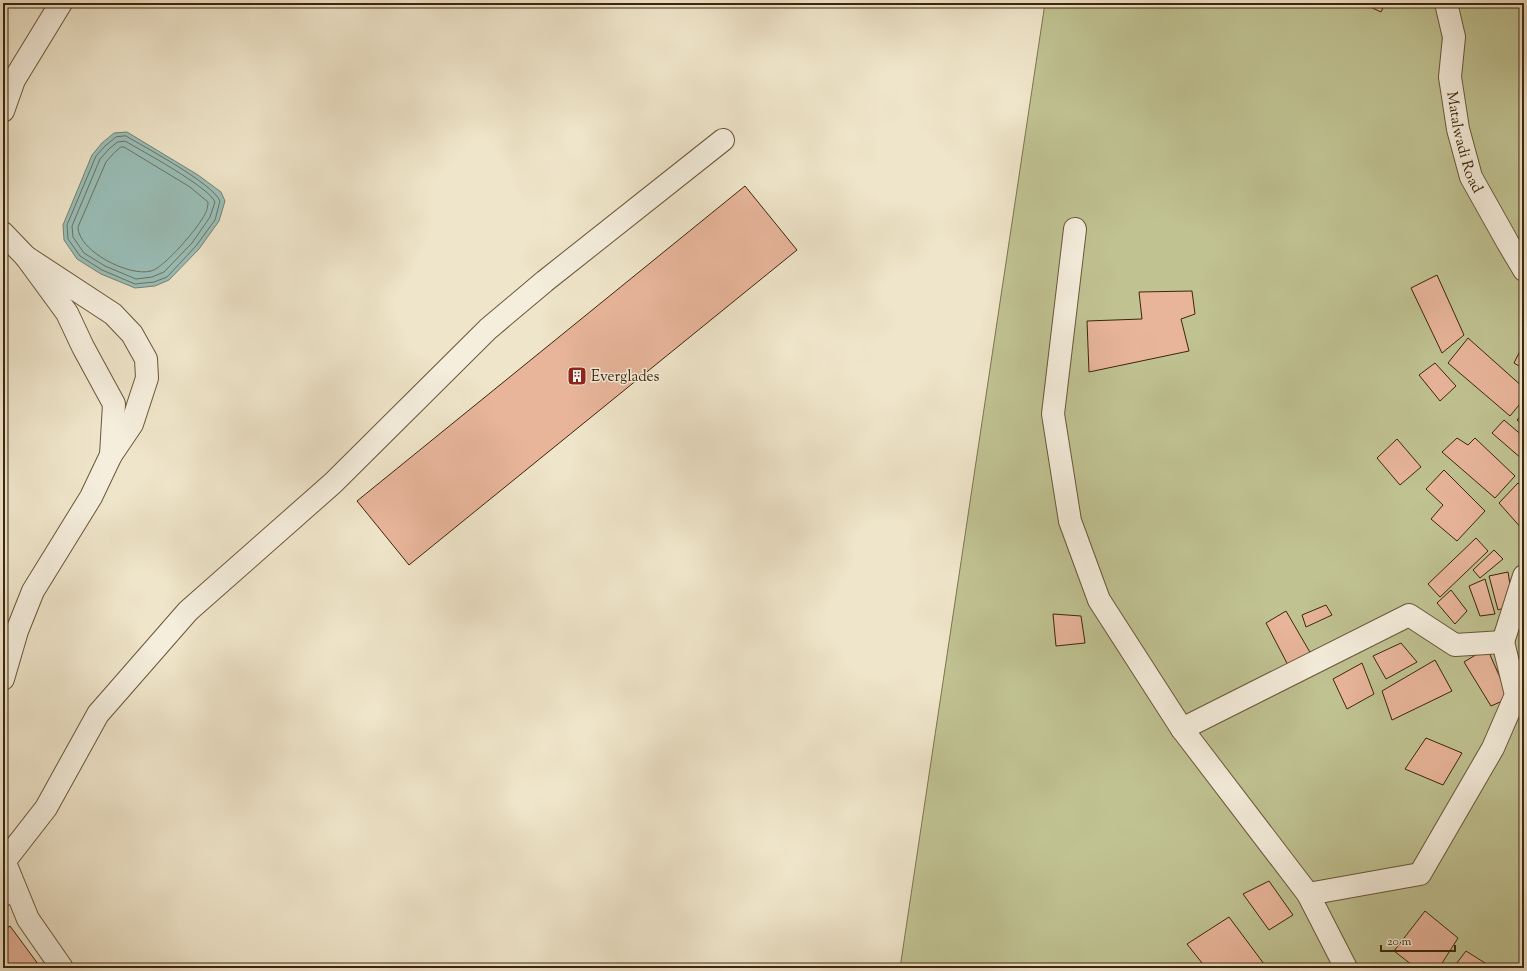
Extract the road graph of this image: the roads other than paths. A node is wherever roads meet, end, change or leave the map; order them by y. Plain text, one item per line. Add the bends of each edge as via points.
1 (61, 3) edge
2 (1446, 3) edge
3 (3, 111) edge
4 (723, 140) dead end
5 (1075, 229) dead end
6 (3, 233) edge
7 (26, 257) junction
8 (1524, 270) edge
9 (111, 454) junction
10 (1524, 576) edge
11 (1503, 642) junction
12 (3, 679) edge
13 (1182, 729) junction
14 (3, 860) edge
15 (1308, 894) junction
16 (10, 896) edge
17 (62, 968) edge
18 (1346, 968) edge

1 - 3 street via 14,80
2 - 8 street, Matalwadi Road via 1454,37 1450,77 1458,129 1471,177
4 - 14 street via 545,280 488,329 333,484 188,611 98,714 46,808
5 - 13 street via 1053,414 1070,521 1099,600
6 - 7 street
7 - 9 street via 67,313 114,404
7 - 9 street via 113,314 132,334 146,359 147,378 132,424
9 - 12 street via 91,497 33,592 17,631
10 - 11 street
11 - 13 street via 1455,645 1409,615
11 - 15 street via 1516,694 1493,748 1420,874
13 - 15 street
14 - 16 street
15 - 18 street
16 - 17 street

